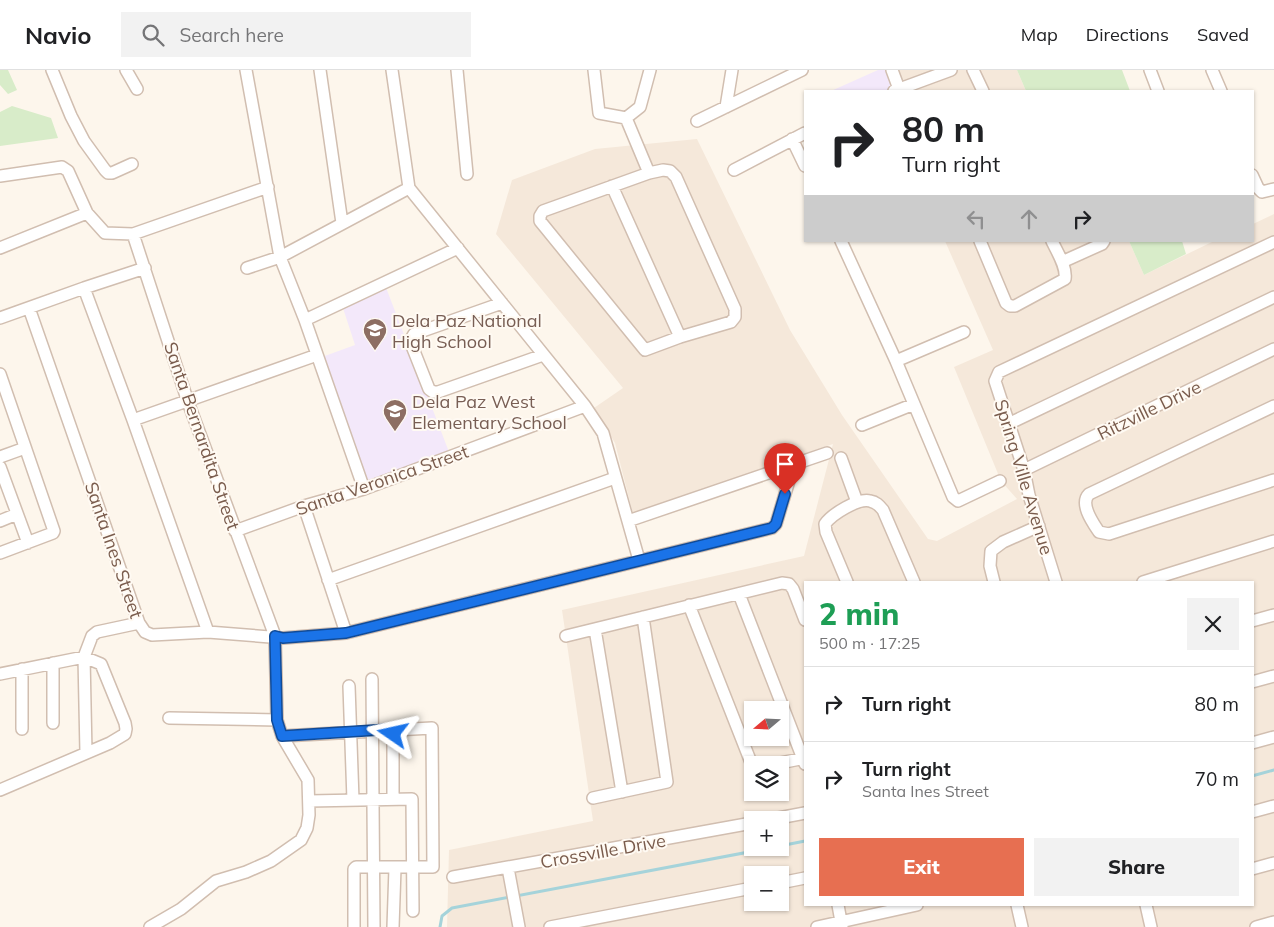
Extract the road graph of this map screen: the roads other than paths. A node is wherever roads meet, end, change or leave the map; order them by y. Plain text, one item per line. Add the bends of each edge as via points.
1 (52, 70) edge
2 (126, 70) edge
3 (246, 70) edge
4 (320, 70) edge
5 (392, 70) edge
6 (457, 70) edge
7 (594, 70) edge
8 (650, 70) edge
9 (732, 70) edge
10 (802, 70) edge
11 (892, 70) edge
12 (951, 70) edge
13 (973, 70) edge
14 (1150, 70) edge
15 (1212, 70) edge
16 (914, 87) edge
17 (137, 89) dead end
18 (897, 90) edge
19 (983, 90) edge
20 (1158, 90) edge
21 (1220, 90) edge
22 (726, 107) junction
23 (626, 118) junction
24 (697, 121) dead end
25 (804, 133) edge
26 (792, 139) junction
27 (132, 164) dead end
28 (804, 164) edge
29 (734, 170) dead end
30 (649, 173) junction
31 (467, 174) dead end
32 (0, 176) edge
33 (1254, 179) edge
34 (612, 186) junction
35 (268, 187) junction
36 (409, 188) junction
37 (1274, 189) edge
38 (88, 214) junction
39 (342, 223) junction
40 (133, 234) junction
41 (841, 242) edge
42 (980, 242) edge
43 (1052, 242) edge
44 (1103, 242) edge
45 (1274, 242) edge
46 (0, 248) edge
47 (458, 248) junction
48 (280, 257) junction
49 (1062, 262) junction
50 (145, 268) junction
51 (247, 268) dead end
52 (84, 288) junction
53 (1274, 297) edge
54 (502, 303) junction
55 (30, 308) junction
56 (0, 318) edge
57 (305, 320) junction
58 (964, 332) dead end
59 (680, 337) junction
60 (1274, 350) edge
61 (317, 355) junction
62 (543, 355) junction
63 (896, 361) junction
64 (0, 374) edge
65 (188, 402) junction
66 (914, 404) junction
67 (585, 406) junction
68 (1274, 406) edge
69 (133, 420) junction
70 (1008, 424) junction
71 (862, 425) dead end
72 (25, 448) junction
73 (827, 453) dead end
74 (0, 457) edge
75 (841, 458) dead end
76 (794, 464) junction
77 (0, 467) edge
78 (1024, 470) junction
79 (616, 478) junction
80 (1274, 480) edge
81 (1000, 481) dead end
82 (3, 486) edge
83 (364, 489) junction
84 (857, 502) junction
85 (304, 506) junction
86 (17, 514) junction
87 (0, 521) edge
88 (628, 521) junction
89 (1039, 526) junction
90 (235, 531) junction
91 (1274, 541) edge
92 (28, 543) junction
93 (0, 553) edge
94 (639, 560) junction
95 (328, 580) junction
96 (847, 581) edge
97 (914, 581) edge
98 (994, 581) edge
99 (1056, 581) edge
100 (1146, 581) edge
101 (739, 594) junction
102 (689, 605) junction
103 (1274, 615) edge
104 (643, 617) junction
105 (804, 617) edge
106 (1254, 620) edge
107 (139, 623) junction
108 (595, 629) junction
109 (208, 632) junction
110 (346, 633) junction
111 (275, 636) junction
112 (566, 636) dead end
113 (84, 657) junction
114 (54, 663) junction
115 (22, 669) junction
116 (0, 674) edge
117 (1274, 676) edge
118 (372, 679) dead end
119 (1254, 681) edge
120 (349, 686) dead end
121 (169, 718) dead end
122 (277, 720) junction
123 (52, 722) dead end
124 (22, 729) dead end
125 (393, 729) junction
126 (371, 730) junction
127 (350, 732) junction
128 (282, 736) junction
129 (1274, 737) edge
130 (1254, 742) edge
131 (86, 753) junction
132 (748, 756) edge
133 (804, 760) edge
134 (789, 762) edge
135 (0, 790) edge
136 (622, 792) junction
137 (593, 798) dead end
138 (373, 799) junction
139 (393, 799) junction
140 (353, 800) junction
141 (309, 801) junction
142 (1274, 806) edge
143 (1254, 811) edge
144 (804, 813) edge
145 (789, 816) edge
146 (744, 824) edge
147 (1274, 863) edge
148 (373, 867) junction
149 (414, 867) junction
150 (395, 868) junction
151 (508, 868) junction
152 (1254, 868) edge
153 (452, 877) dead end
154 (804, 878) edge
155 (789, 881) edge
156 (744, 890) edge
157 (838, 906) edge
158 (913, 906) edge
159 (1017, 906) edge
160 (1146, 906) edge
161 (413, 911) dead end
162 (1274, 922) edge
163 (841, 925) edge
164 (150, 927) edge
165 (354, 927) edge
166 (374, 927) edge
167 (393, 927) edge
168 (519, 927) edge
169 (550, 927) edge
170 (817, 927) edge
171 (1022, 927) edge
172 (1151, 927) edge
173 (1256, 927) edge

1 - 27 street via 84,141 105,170 112,173
2 - 17 street
3 - 35 street
4 - 39 street
5 - 36 street
6 - 31 street
7 - 23 street via 599,113
8 - 23 street via 640,107
9 - 22 street
10 - 22 street
11 - 18 street
12 - 16 street
13 - 19 street
14 - 20 street
15 - 21 street
16 - 18 street
22 - 24 street
23 - 30 street
25 - 26 street
26 - 28 street
26 - 29 street
30 - 34 street
30 - 59 street via 670,171 676,177 735,309 731,322
32 - 38 street via 62,166 68,171
33 - 37 street via 1262,192
34 - 59 street
34 - 59 street via 543,211 540,221 645,350
35 - 40 street
35 - 48 street
36 - 39 street
36 - 47 street
38 - 40 street via 105,233
38 - 46 street
39 - 48 street
40 - 50 street, Santa Bernardita Street
41 - 63 street
42 - 49 street via 1010,306 1065,278
43 - 49 street
44 - 49 street
45 - 70 street, Spring Ville Avenue via 998,372 995,381
47 - 54 street
47 - 57 street
48 - 51 street
48 - 57 street
50 - 52 street
50 - 65 street, Santa Bernardita Street
52 - 55 street
52 - 69 street
53 - 70 street
54 - 62 street
54 - 62 street via 412,336 410,341 429,389 438,392
55 - 56 street
55 - 107 street, Santa Ines Street
57 - 61 street
58 - 63 street
60 - 78 street, Ritzville Drive
61 - 65 street
61 - 83 street
62 - 67 street
63 - 66 street
64 - 72 street
65 - 69 street
65 - 90 street, Santa Bernardita Street
66 - 71 street
66 - 81 street via 955,500
67 - 79 street via 603,434
67 - 83 street, Santa Veronica Street
68 - 80 street via 1090,494 1085,504 1099,532 1109,534
69 - 109 street
70 - 78 street, Spring Ville Avenue
72 - 74 street
72 - 92 street via 54,531
73 - 76 street
75 - 84 street
76 - 88 street
76 - 94 street, Santa Ines Street via 772,528
77 - 82 street
78 - 89 street, Spring Ville Avenue
79 - 88 street
79 - 95 street
82 - 86 street
83 - 85 street, Santa Veronica Street
84 - 96 street via 830,517 825,524
84 - 97 street via 868,500 883,510
85 - 90 street, Santa Veronica Street
85 - 95 street
86 - 87 street
86 - 92 street
88 - 94 street
89 - 98 street via 991,551
89 - 99 street, Spring Ville Avenue
90 - 111 street, Santa Bernardita Street
91 - 100 street
92 - 93 street
94 - 110 street, Santa Ines Street
95 - 110 street
101 - 102 street
101 - 105 street via 789,584
101 - 133 street
102 - 104 street
102 - 132 street
103 - 106 street
104 - 108 street
104 - 136 street via 668,778 663,784
107 - 109 street, Santa Ines Street via 145,632 152,634
107 - 113 street via 97,632 92,636
108 - 112 street
108 - 136 street
109 - 111 street, Santa Ines Street
110 - 111 street, Santa Ines Street
111 - 122 street, Santa Bernardita Street
113 - 114 street
113 - 131 street
113 - 131 street via 101,664 126,729 125,734
114 - 115 street
114 - 123 street
115 - 116 street
115 - 124 street
117 - 119 street
118 - 126 street
120 - 127 street
121 - 122 street
122 - 128 street, Santa Bernardita Street
125 - 126 street
125 - 139 street
125 - 149 street via 432,728 433,866
126 - 127 street
126 - 138 street
127 - 128 street
127 - 140 street
128 - 141 street, Santa Bernardita Street via 308,780
129 - 130 street
131 - 135 street
133 - 134 street
136 - 137 street
138 - 139 street
138 - 140 street
138 - 148 street
139 - 149 street via 410,798 413,801
140 - 141 street
141 - 164 street, Santa Bernardita Street via 307,828 301,840 271,861 216,881 181,909
142 - 143 street
144 - 145 street
146 - 151 street, Crossville Drive
147 - 152 street
148 - 150 street
148 - 165 street via 356,867 354,871
148 - 166 street
149 - 150 street
149 - 161 street
150 - 167 street
151 - 153 street, Crossville Drive
151 - 168 street
154 - 155 street
156 - 169 street
157 - 163 street
158 - 163 street
159 - 171 street
160 - 172 street
162 - 173 street
163 - 170 street

